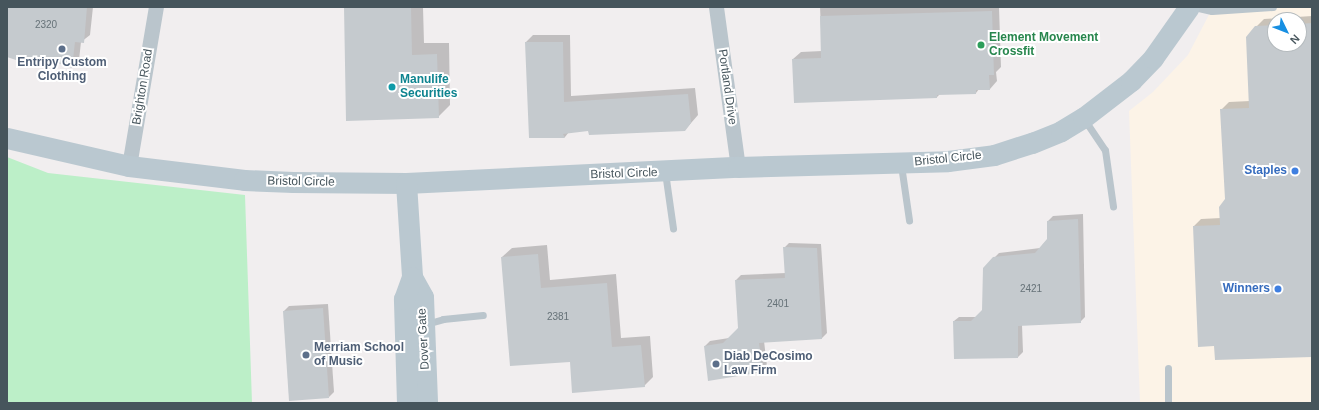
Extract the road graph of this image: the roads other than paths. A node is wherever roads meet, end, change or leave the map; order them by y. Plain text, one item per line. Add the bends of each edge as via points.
1 (156, 7) edge
2 (716, 7) edge
3 (1189, 7) edge
4 (1194, 7) edge
5 (1273, 7) edge
6 (1083, 118) junction
7 (7, 138) edge
8 (901, 164) junction
9 (129, 166) junction
10 (738, 167) junction
11 (665, 172) junction
12 (406, 183) junction
13 (1113, 206) dead end
14 (908, 220) dead end
15 (673, 228) dead end
16 (412, 277) junction
17 (483, 315) dead end
18 (424, 325) junction
19 (1168, 368) dead end
20 (407, 403) edge
21 (427, 403) edge
22 (1168, 403) edge

1 - 9 street, Brighton Road
2 - 10 street, Portland Drive
3 - 6 street, Bristol Circle via 1153,58 1131,81
4 - 5 lane via 1212,11
6 - 8 street, Bristol Circle via 1061,131 994,155
6 - 13 lane via 1105,150
7 - 9 street, Bristol Circle
8 - 10 street, Bristol Circle
8 - 14 lane
9 - 12 street, Bristol Circle via 244,180
10 - 11 street, Bristol Circle
11 - 12 street, Bristol Circle
11 - 15 lane
12 - 16 street, Dover Gate
16 - 18 street, Dover Gate via 422,297
16 - 20 street, Dover Gate via 404,299
17 - 18 lane via 443,319
18 - 21 street, Dover Gate
19 - 22 lane

